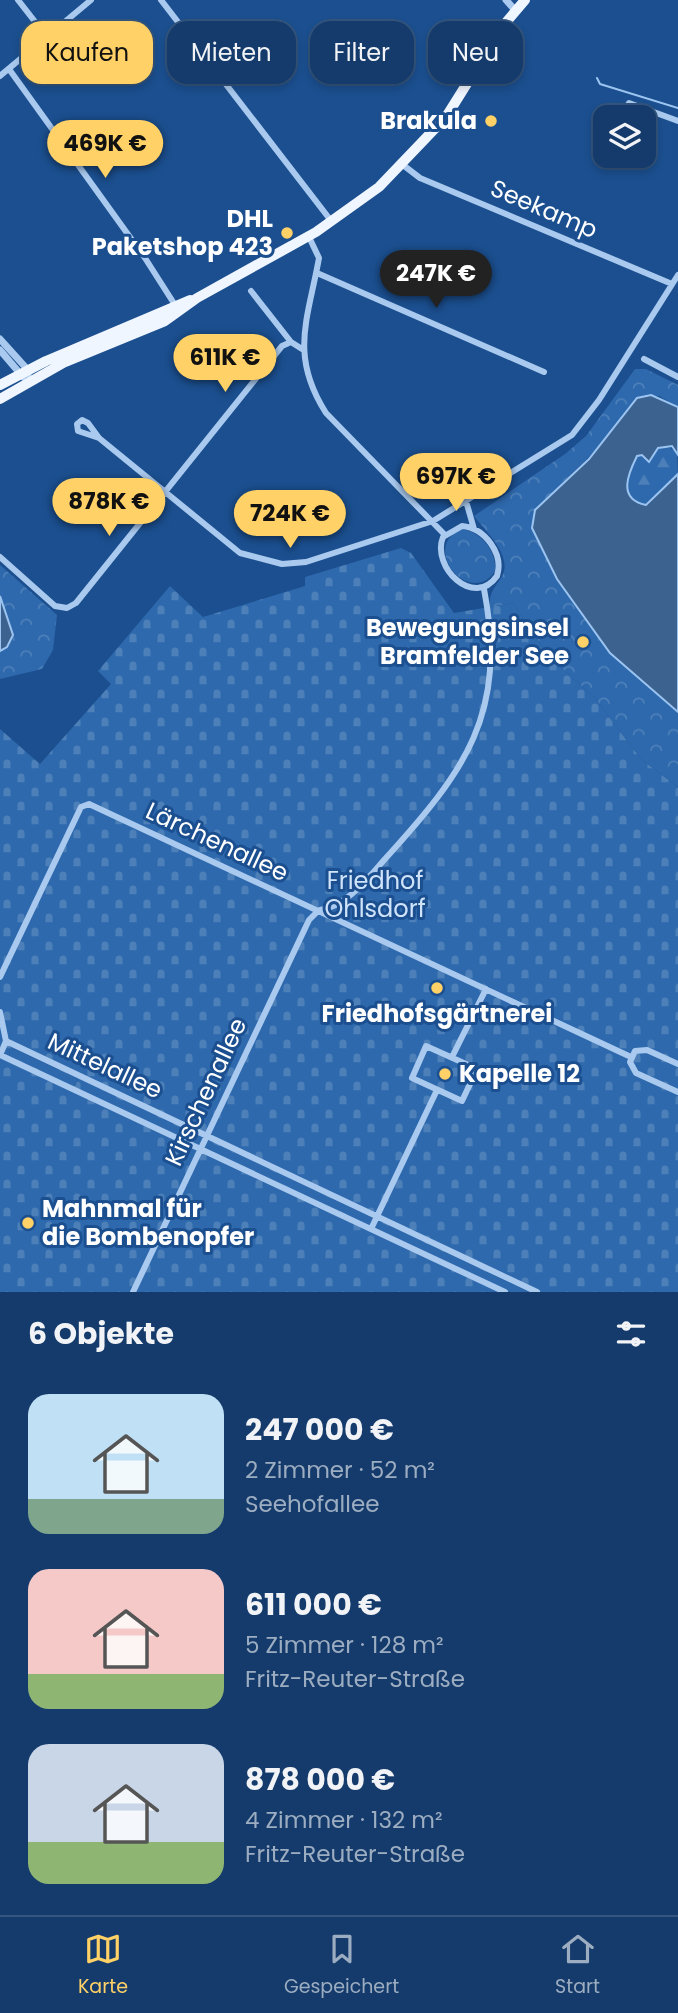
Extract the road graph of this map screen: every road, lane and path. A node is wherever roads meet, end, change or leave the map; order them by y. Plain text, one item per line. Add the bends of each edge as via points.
1 (18, 0) edge
2 (91, 0) edge
3 (162, 0) edge
4 (506, 0) edge
5 (525, 0) edge
6 (515, 10) junction
7 (34, 21) edge
8 (66, 21) edge
9 (21, 59) edge
10 (9, 69) junction
11 (0, 76) edge
12 (656, 113) edge
13 (678, 121) edge
14 (403, 165) junction
15 (332, 222) junction
16 (309, 237) junction
17 (317, 273) junction
18 (678, 275) edge
19 (672, 284) junction
20 (250, 291) dead end
21 (197, 298) junction
22 (176, 305) junction
23 (0, 339) edge
24 (291, 342) junction
25 (302, 349) junction
26 (0, 350) edge
27 (644, 359) dead end
28 (24, 372) junction
29 (544, 372) dead end
30 (678, 377) edge
31 (29, 382) junction
32 (0, 385) edge
33 (0, 400) edge
34 (99, 438) dead end
35 (164, 491) junction
36 (466, 501) junction
37 (433, 521) junction
38 (474, 529) junction
39 (445, 535) junction
40 (0, 557) edge
41 (484, 589) junction
42 (318, 911) junction
43 (0, 977) edge
44 (486, 989) junction
45 (0, 1012) edge
46 (6, 1041) junction
47 (0, 1055) edge
48 (631, 1057) junction
49 (452, 1058) junction
50 (678, 1064) edge
51 (437, 1090) junction
52 (678, 1093) edge
53 (206, 1136) junction
54 (200, 1149) junction
55 (378, 1216) junction
56 (371, 1229) junction
57 (132, 1292) edge
58 (505, 1292) edge
59 (537, 1292) edge

1 - 7 street
2 - 8 street
3 - 15 street
4 - 6 street
5 - 6 main road
6 - 14 main road via 446,117
9 - 10 street
10 - 11 street
10 - 22 street
12 - 13 street
14 - 15 main road
14 - 19 street, Seekamp via 420,178
15 - 16 main road
16 - 17 street via 319,258
16 - 21 main road
17 - 25 street
17 - 29 street
18 - 19 street
19 - 36 street via 572,435
20 - 24 street
21 - 22 main road
21 - 31 main road via 159,324 65,362
22 - 28 main road
23 - 28 street
24 - 25 street
24 - 35 street via 282,346
25 - 37 street via 313,393 326,413
26 - 28 street
27 - 30 street
28 - 31 street
28 - 32 main road
31 - 33 main road
34 - 35 street
35 - 37 street via 240,553 282,564 306,562
35 - 40 street via 76,603 67,608 55,606
36 - 37 street
36 - 38 street
37 - 39 street
38 - 39 street via 459,527
38 - 41 street via 489,542 499,564 496,578
39 - 41 street via 440,549 444,564 462,584
41 - 42 street via 491,640 489,680 470,747 439,799 374,871 332,909
42 - 43 street, Lärchenallee via 84,804
42 - 44 street, Lärchenallee
42 - 53 street, Kirschenallee via 309,920
44 - 48 street, Lärchenallee
44 - 49 street
45 - 46 street
46 - 47 street
46 - 53 street, Mittelallee
47 - 54 street, Mittelallee
48 - 50 street, Lärchenallee via 645,1049
48 - 52 street, Lärchenallee via 634,1072
49 - 51 street via 477,1069 471,1082 462,1101
49 - 51 street via 426,1046 411,1078
51 - 55 street
53 - 54 street, Kirschenallee
53 - 55 street, Mittelallee
54 - 56 street, Mittelallee
54 - 57 street, Kirschenallee
55 - 56 street
55 - 59 street, Mittelallee
56 - 58 street, Mittelallee

